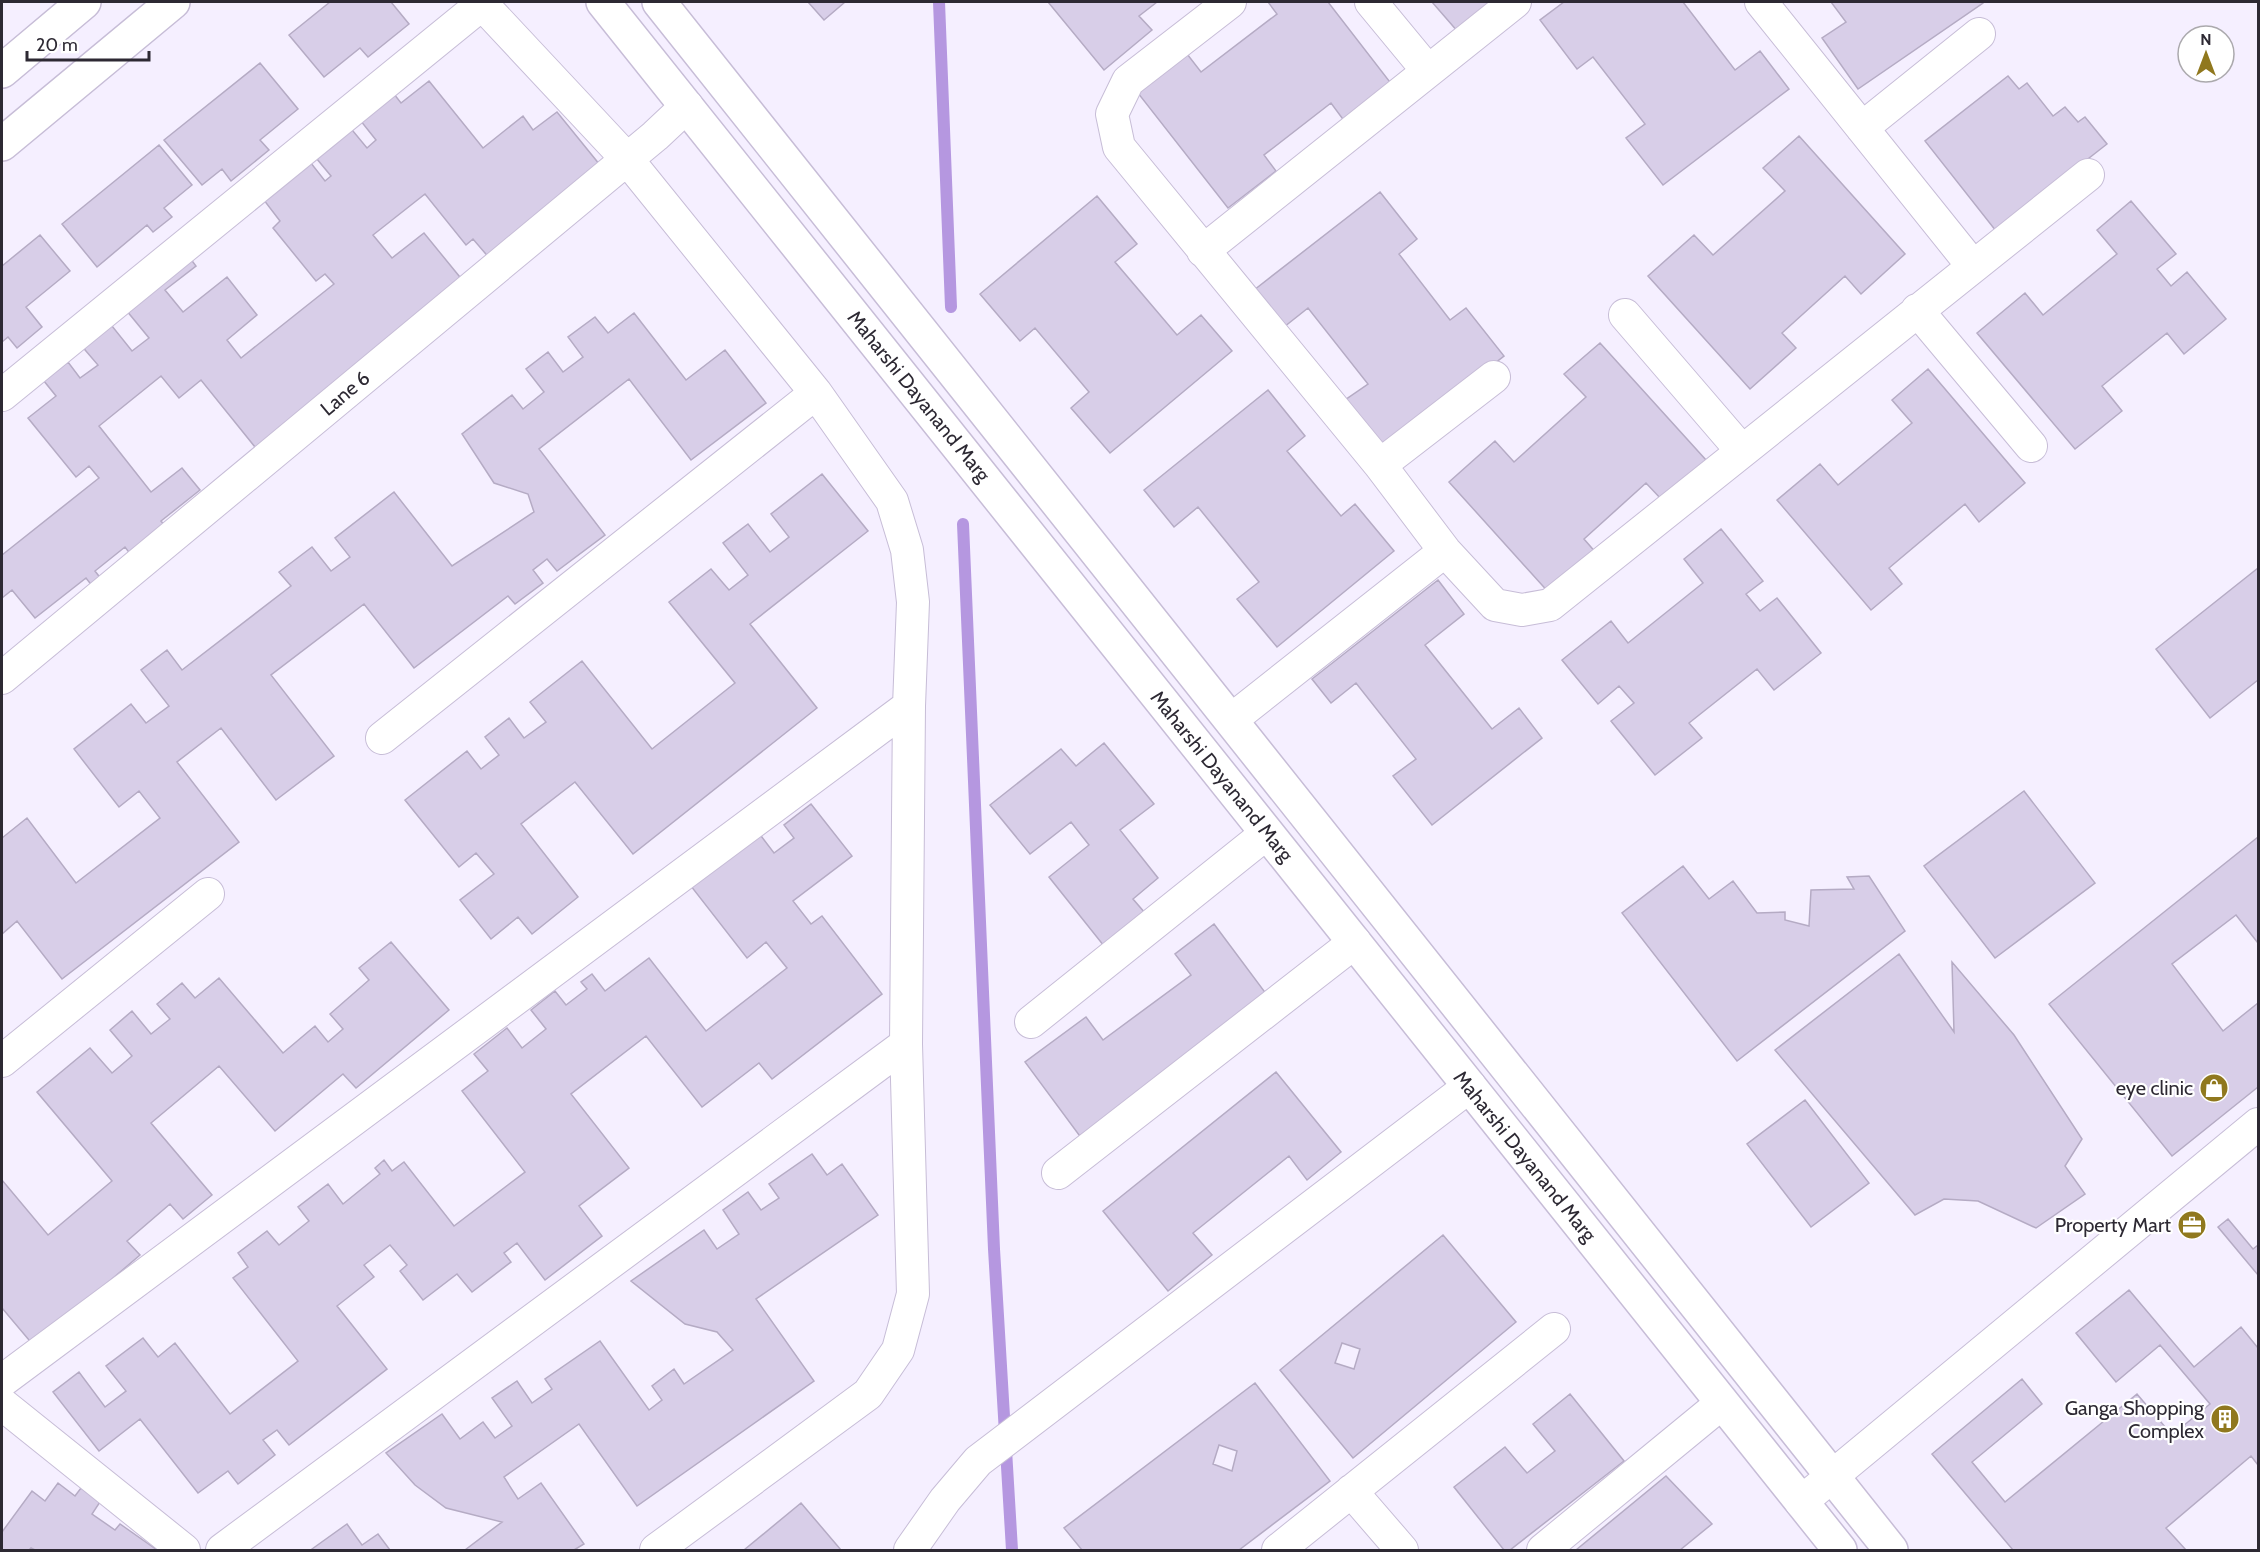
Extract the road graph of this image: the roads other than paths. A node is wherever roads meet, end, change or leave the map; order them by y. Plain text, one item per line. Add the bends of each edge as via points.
1 (84, 2) edge
2 (173, 2) edge
3 (603, 2) edge
4 (659, 2) edge
5 (1230, 2) edge
6 (1371, 2) edge
7 (1515, 2) edge
8 (1761, 2) edge
9 (1979, 34) dead end
10 (2, 71) edge
11 (1428, 71) junction
12 (687, 106) junction
13 (1862, 128) junction
14 (2, 144) edge
15 (627, 159) junction
16 (2088, 175) dead end
17 (1203, 251) junction
18 (1972, 265) junction
19 (1917, 310) junction
20 (1625, 315) dead end
21 (1494, 377) dead end
22 (816, 393) junction
23 (2, 395) edge
24 (2031, 446) dead end
25 (1742, 451) junction
26 (1380, 465) junction
27 (1445, 551) junction
28 (2, 678) edge
29 (909, 706) junction
30 (1231, 720) junction
31 (382, 738) dead end
32 (1267, 833) junction
33 (208, 894) dead end
34 (1355, 942) junction
35 (1031, 1022) dead end
36 (906, 1044) junction
37 (2, 1061) edge
38 (1470, 1086) junction
39 (2259, 1124) edge
40 (1058, 1173) dead end
41 (1554, 1329) dead end
42 (2, 1381) edge
43 (1722, 1403) junction
44 (2, 1404) edge
45 (1832, 1476) junction
46 (1351, 1491) junction
47 (1801, 1502) junction
48 (184, 1551) edge
49 (222, 1551) edge
50 (656, 1551) edge
51 (910, 1551) edge
52 (1278, 1551) edge
53 (1402, 1551) edge
54 (1543, 1551) edge
55 (1840, 1551) edge
56 (1891, 1551) edge

1 - 10 street
2 - 14 street
3 - 12 street, Maharshi Dayanand Marg
4 - 30 street, Maharshi Dayanand Marg
5 - 17 street via 1128,81 1112,114 1119,147
6 - 11 street
7 - 11 street
8 - 13 street
9 - 13 street
11 - 17 street
12 - 15 street, Lane 6
12 - 32 street, Maharshi Dayanand Marg
13 - 18 street
15 - 22 street
15 - 23 street via 482,4
15 - 28 street, Lane 6
16 - 18 street
17 - 26 street
18 - 19 street
19 - 24 street
19 - 25 street
20 - 25 street
21 - 26 street
22 - 29 street via 892,501 907,550 913,602
22 - 31 street
25 - 27 street via 1550,605 1522,610 1495,605
26 - 27 street
27 - 30 street
29 - 36 street
29 - 42 street
30 - 45 street, Maharshi Dayanand Marg
32 - 34 street, Maharshi Dayanand Marg
32 - 35 street
33 - 37 street
34 - 38 street, Maharshi Dayanand Marg
34 - 40 street
36 - 49 street
36 - 50 street via 913,1294 898,1350 868,1394
38 - 43 street, Maharshi Dayanand Marg
38 - 51 street via 978,1461
39 - 45 street
41 - 46 street
43 - 47 street, Maharshi Dayanand Marg
43 - 54 street
44 - 48 street
45 - 47 street
45 - 56 street, Maharshi Dayanand Marg
46 - 52 street
46 - 53 street
47 - 55 street, Maharshi Dayanand Marg

